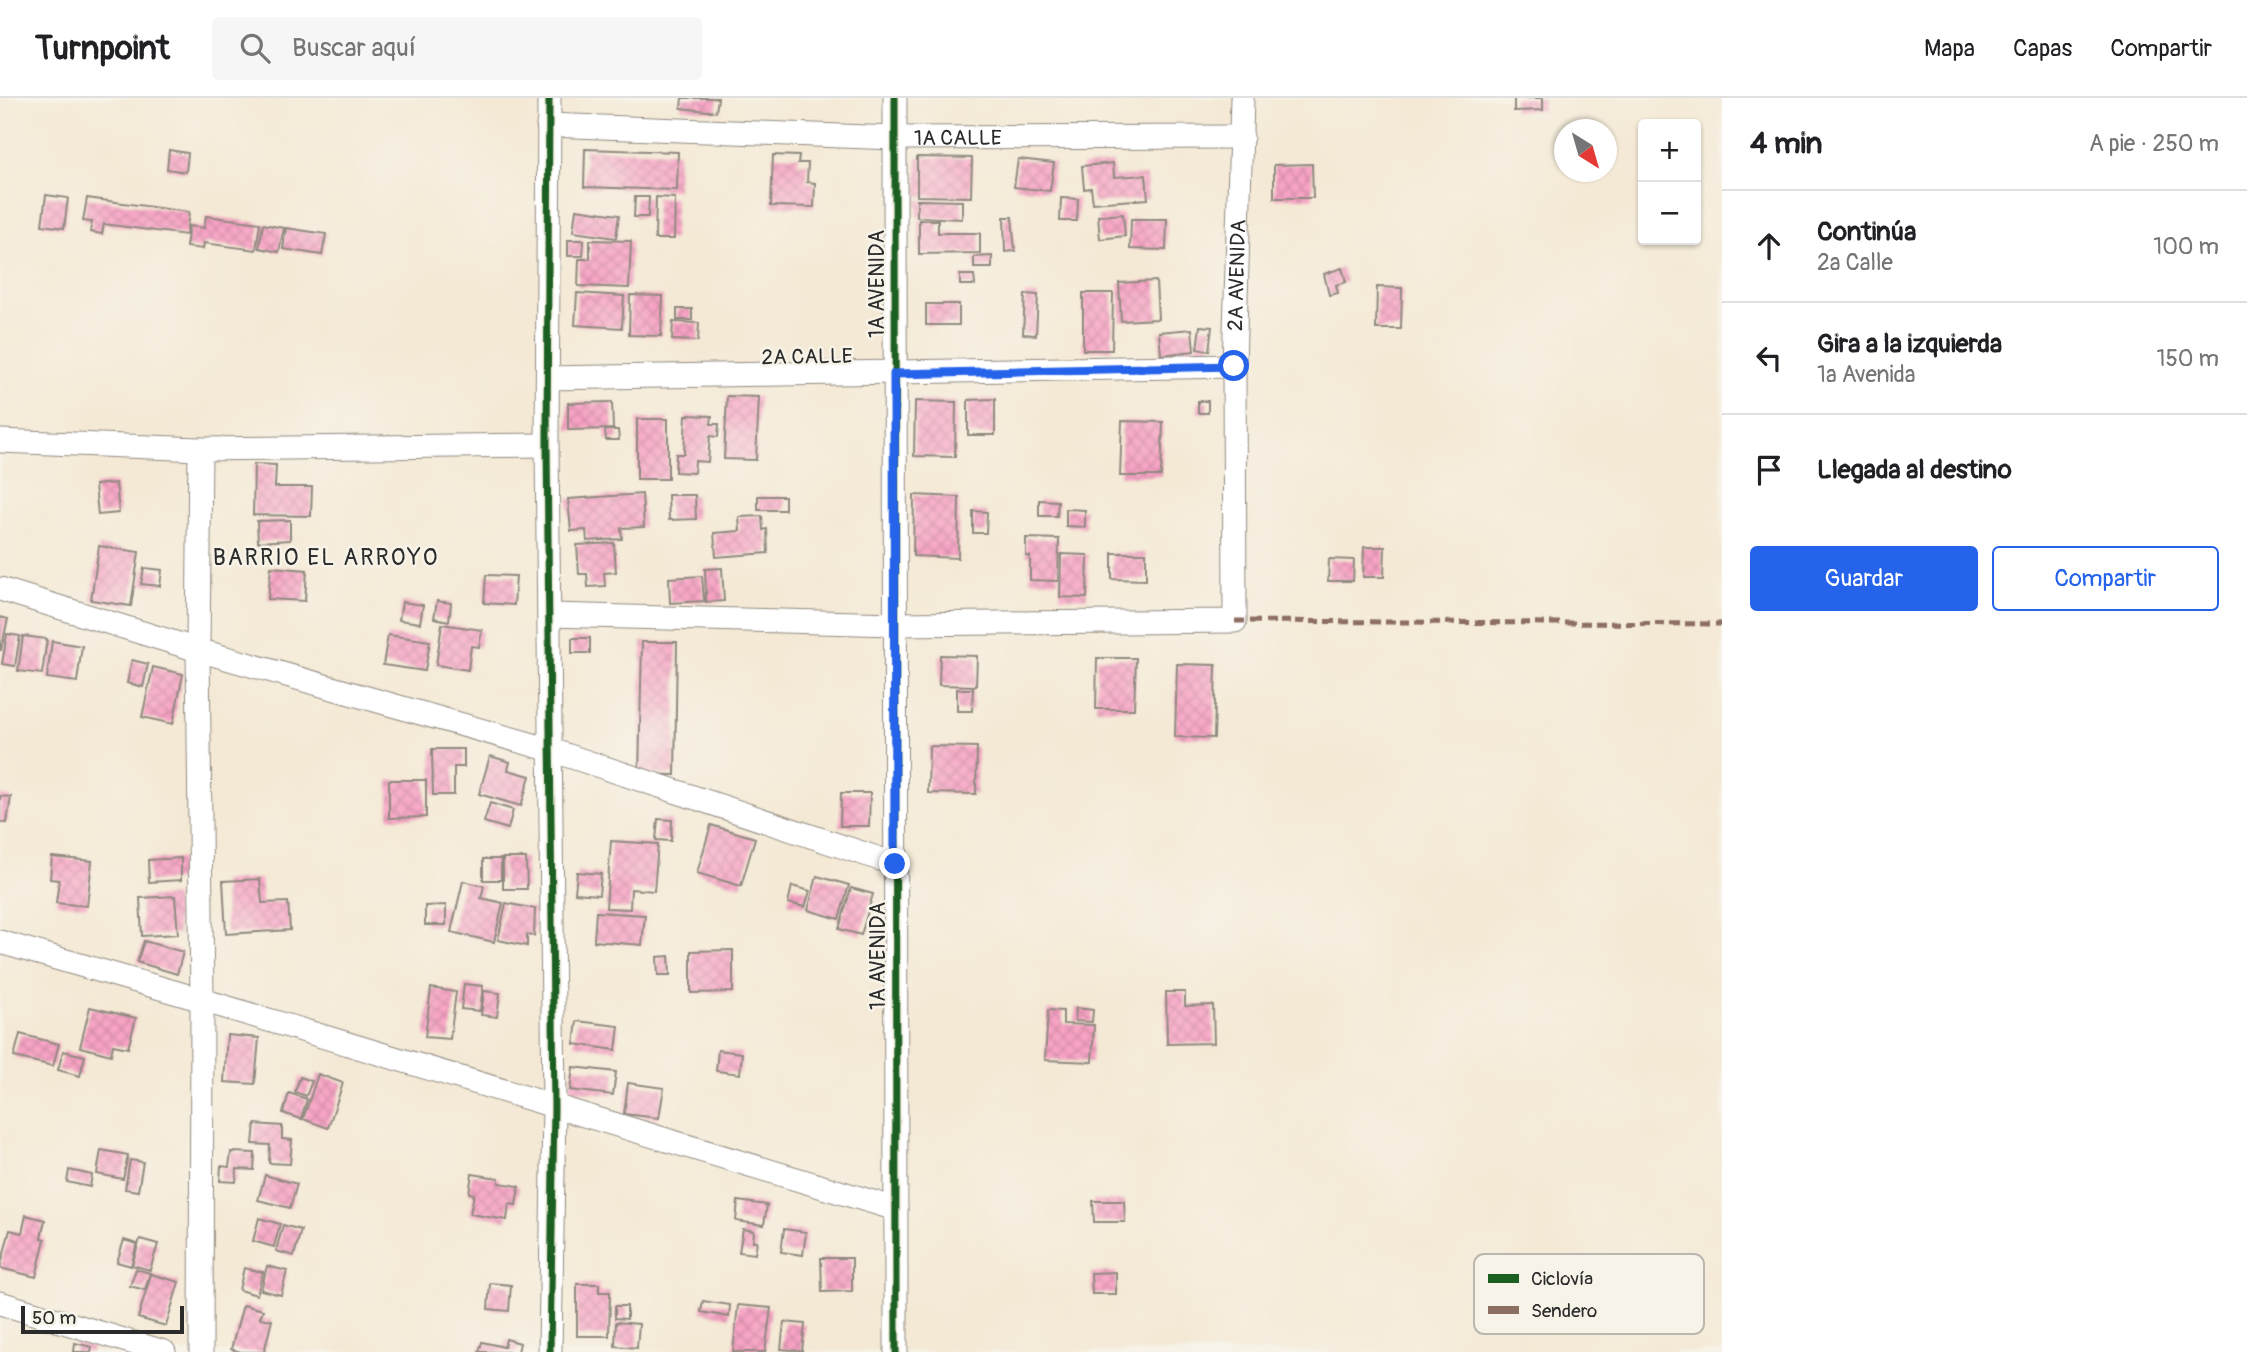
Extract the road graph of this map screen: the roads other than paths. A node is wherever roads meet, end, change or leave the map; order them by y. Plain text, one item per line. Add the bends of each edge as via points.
1 (549, 98) edge
2 (895, 98) edge
3 (1242, 98) edge
4 (548, 125) junction
5 (1242, 137) junction
6 (895, 138) junction
7 (1234, 366) junction
8 (894, 374) junction
9 (548, 378) junction
10 (0, 441) edge
11 (547, 445) junction
12 (200, 449) junction
13 (0, 589) edge
14 (550, 615) junction
15 (895, 624) junction
16 (198, 650) junction
17 (551, 750) junction
18 (895, 864) junction
19 (0, 942) edge
20 (202, 1000) junction
21 (554, 1108) junction
22 (896, 1209) junction
23 (0, 1303) edge
24 (164, 1352) edge
25 (201, 1352) edge
26 (550, 1352) edge
27 (896, 1352) edge

1 - 4 street
2 - 6 street, 1A AVENIDA
3 - 5 street, 2A AVENIDA
4 - 6 street, 1A CALLE
4 - 9 street
5 - 6 street, 1A CALLE
5 - 7 street, 2A AVENIDA
6 - 8 street, 1A AVENIDA
7 - 8 street, 2A CALLE
7 - 15 street, 2A AVENIDA via 1235,621
8 - 9 street, 2A CALLE
8 - 15 street, 1A AVENIDA
9 - 11 street
10 - 12 street
11 - 12 street
11 - 14 street
12 - 16 street
13 - 16 street
14 - 15 street
14 - 17 street
15 - 18 street, 1A AVENIDA
16 - 17 street
16 - 20 street
17 - 18 street
17 - 21 street
18 - 22 street, 1A AVENIDA
19 - 20 street
20 - 21 street
20 - 25 street
21 - 22 street
21 - 26 street
22 - 27 street, 1A AVENIDA
23 - 24 street

